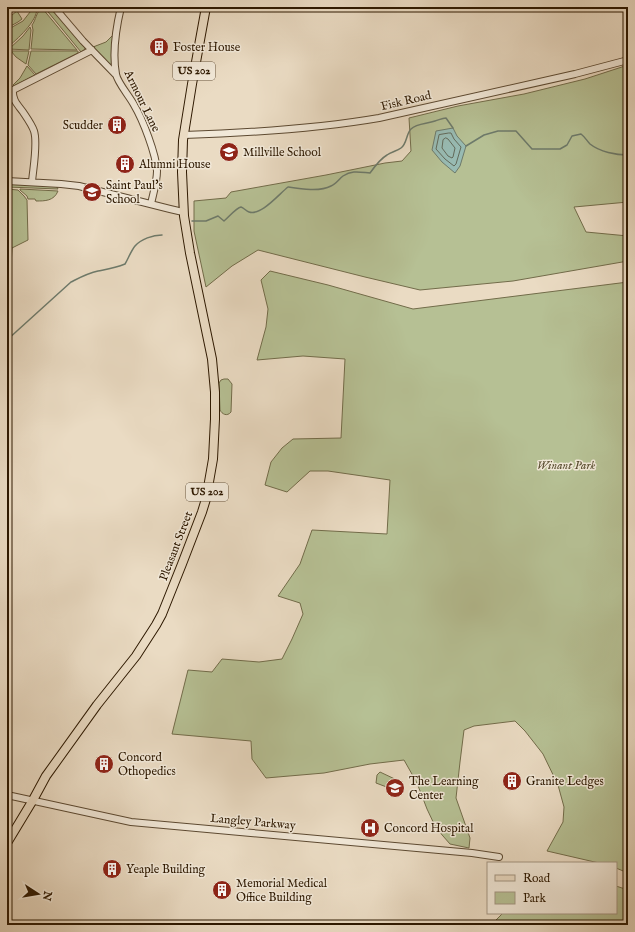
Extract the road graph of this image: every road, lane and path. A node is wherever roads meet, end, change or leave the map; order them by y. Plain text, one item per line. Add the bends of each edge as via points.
1 (54, 7) edge
2 (121, 7) edge
3 (206, 7) edge
4 (92, 50) junction
5 (628, 60) edge
6 (116, 76) junction
7 (184, 135) junction
8 (7, 181) edge
9 (32, 182) junction
10 (151, 204) junction
11 (184, 212) junction
12 (7, 795) edge
13 (33, 800) junction
14 (7, 843) edge
15 (499, 857) dead end

1 - 4 street
2 - 6 street, Armour Lane via 114,53
3 - 7 main road, US 202
4 - 6 street
4 - 9 street via 13,90 12,95 34,129 36,137
5 - 7 street, Fisk Road via 379,118 273,130
6 - 10 street, Armour Lane via 134,104 156,163
7 - 11 main road, US 202
8 - 9 street
9 - 10 street via 79,186
10 - 11 street
11 - 13 main road, Pleasant Street / US 202 via 214,377 214,447 206,498 168,600 156,625 136,656 46,776
12 - 13 street, Langley Parkway
13 - 14 main road, Pleasant Street / US 202
13 - 15 street, Langley Parkway via 131,822

